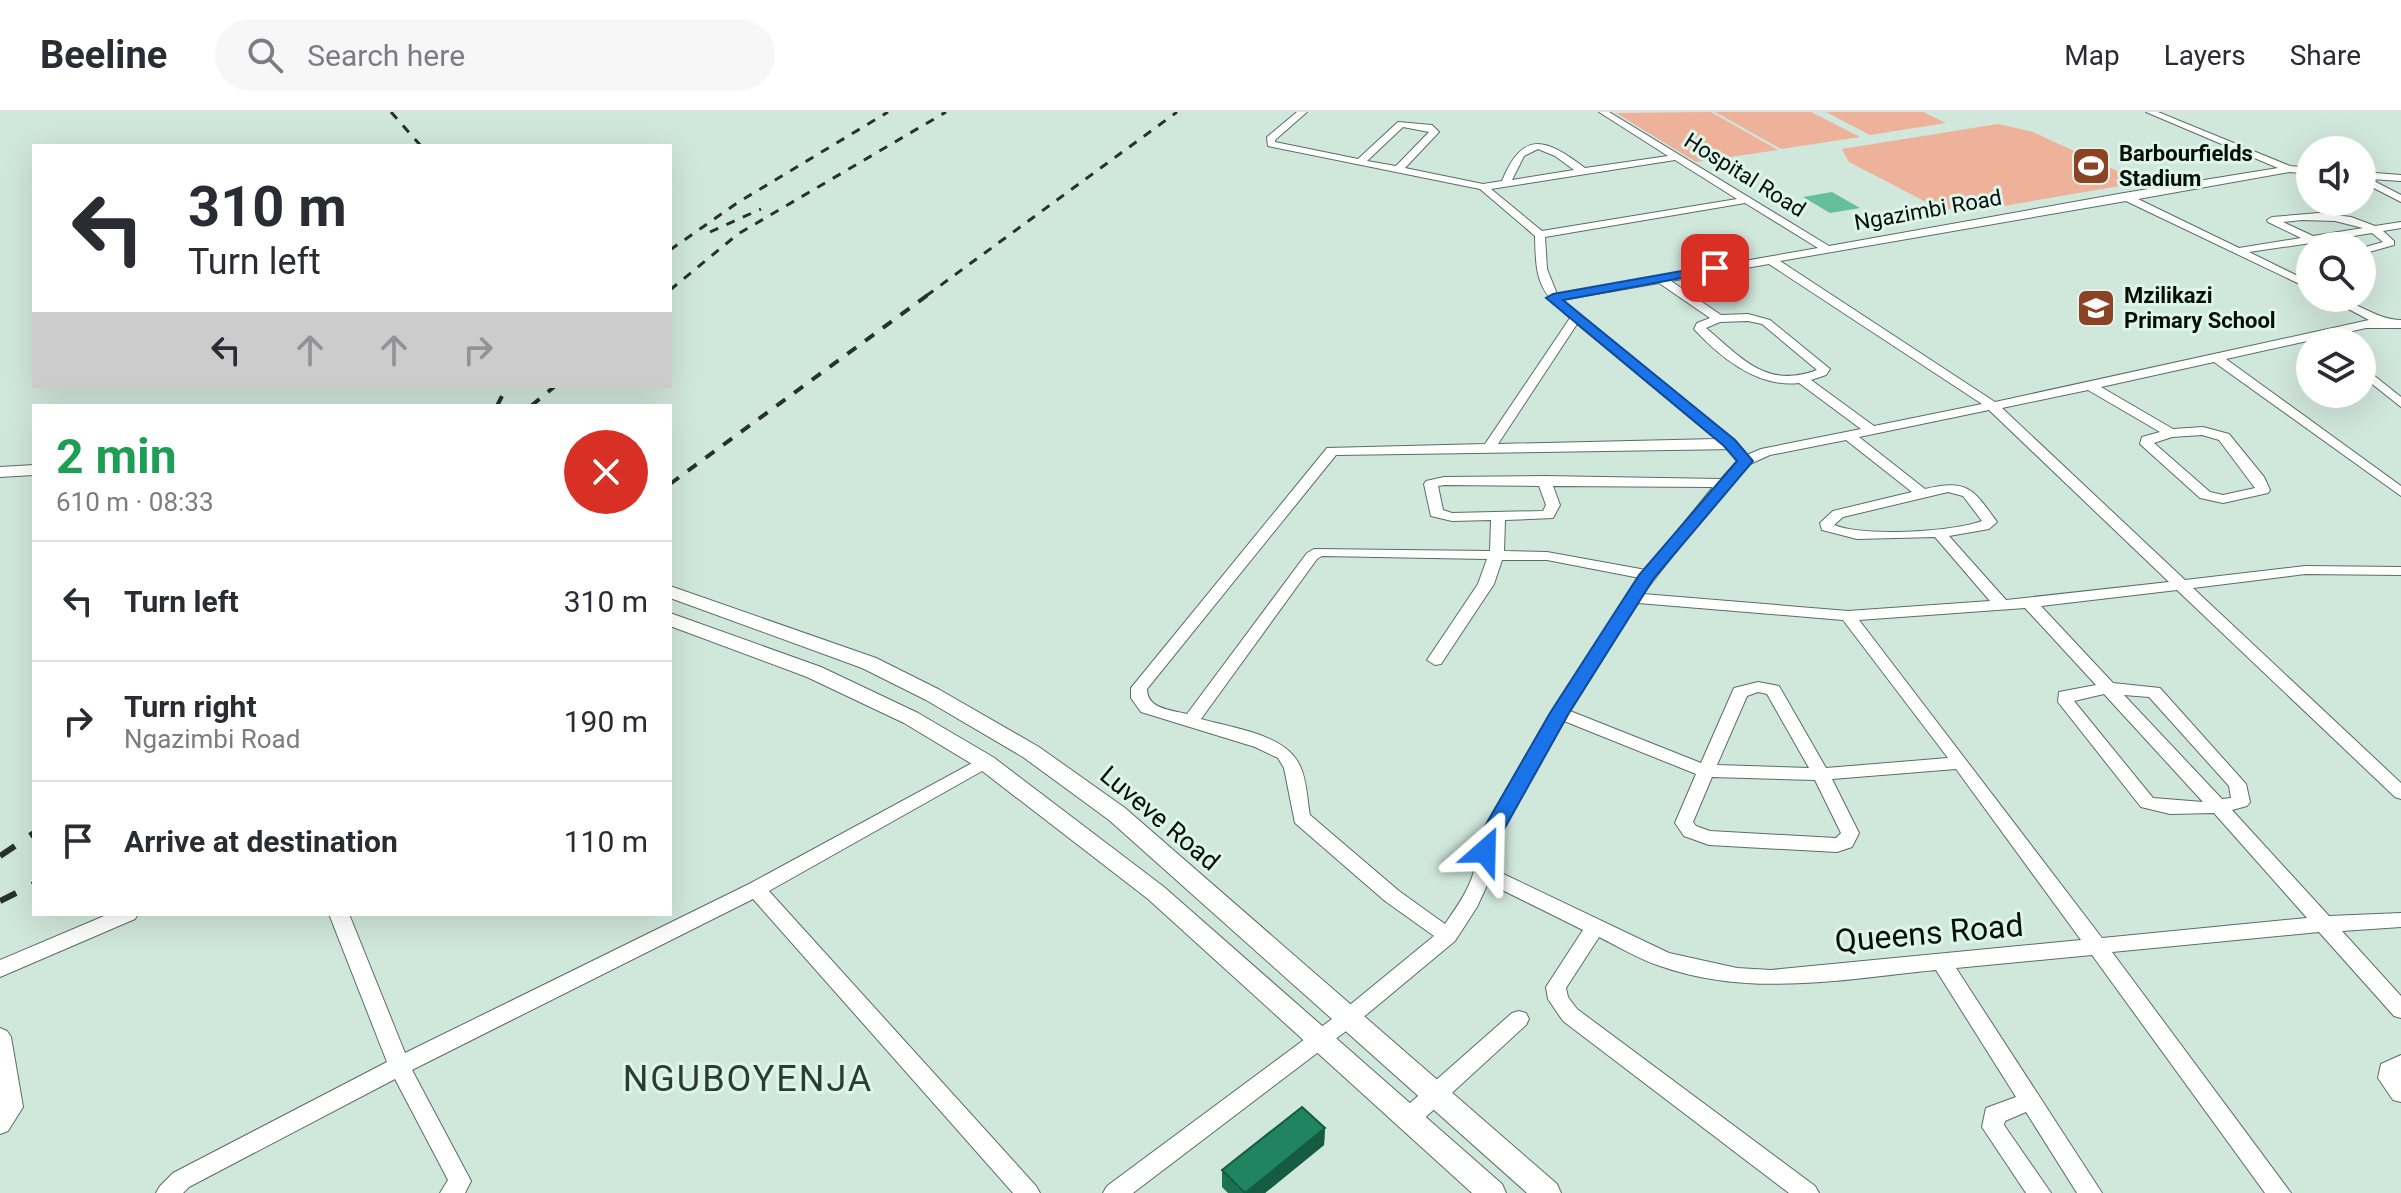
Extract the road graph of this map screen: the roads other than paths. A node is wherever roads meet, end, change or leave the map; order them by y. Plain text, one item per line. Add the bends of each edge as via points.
1 (1303, 112) edge
2 (1601, 112) edge
3 (2150, 112) edge
4 (1678, 157) junction
5 (1359, 163) junction
6 (2290, 169) junction
7 (1398, 170) junction
8 (2296, 170) edge
9 (1583, 172) junction
10 (2376, 177) edge
11 (2401, 178) edge
12 (1506, 183) junction
13 (2376, 184) edge
14 (1483, 187) junction
15 (2124, 196) junction
16 (2401, 199) edge
17 (1747, 200) junction
18 (2401, 225) edge
19 (2370, 228) junction
20 (2297, 232) edge
21 (2346, 232) edge
22 (2375, 232) edge
23 (2376, 232) edge
24 (1540, 235) junction
25 (2296, 240) edge
26 (2376, 247) edge
27 (1825, 248) junction
28 (2238, 251) junction
29 (1769, 259) junction
30 (1660, 278) junction
31 (2296, 279) edge
32 (1553, 298) junction
33 (2363, 312) edge
34 (1575, 318) junction
35 (1719, 319) junction
36 (2383, 322) junction
37 (2401, 324) edge
38 (2359, 328) edge
39 (2296, 343) edge
40 (2216, 358) junction
41 (1804, 381) junction
42 (2376, 382) edge
43 (2090, 386) junction
44 (2401, 403) edge
45 (1990, 404) junction
46 (1871, 430) junction
47 (2171, 433) junction
48 (1848, 435) junction
49 (1729, 443) junction
50 (1488, 449) junction
51 (1745, 461) junction
52 (32, 470) edge
53 (0, 472) edge
54 (1544, 480) junction
55 (32, 483) edge
56 (1723, 483) junction
57 (0, 484) edge
58 (2401, 492) edge
59 (1921, 493) junction
60 (1498, 516) junction
61 (1940, 534) junction
62 (1497, 553) junction
63 (2401, 571) edge
64 (1647, 575) junction
65 (2182, 586) junction
66 (672, 593) edge
67 (1633, 598) junction
68 (2029, 603) junction
69 (2002, 605) junction
70 (1848, 616) junction
71 (672, 620) edge
72 (1435, 660) dead end
73 (2108, 688) junction
74 (1559, 713) junction
75 (1191, 721) junction
76 (985, 762) junction
77 (1961, 763) junction
78 (1705, 771) junction
79 (1821, 774) junction
80 (2401, 793) edge
81 (2219, 807) junction
82 (1483, 873) junction
83 (756, 889) junction
84 (123, 916) edge
85 (340, 916) edge
86 (2401, 920) edge
87 (2326, 924) junction
88 (1596, 926) junction
89 (1448, 936) junction
90 (2097, 948) junction
91 (1942, 963) junction
92 (0, 969) edge
93 (2401, 1010) edge
94 (1347, 1019) junction
95 (1519, 1019) dead end
96 (0, 1037) edge
97 (1320, 1038) junction
98 (2401, 1064) edge
99 (399, 1066) junction
100 (2401, 1093) edge
101 (1436, 1095) junction
102 (2030, 1101) junction
103 (1409, 1118) junction
104 (0, 1124) edge
105 (168, 1193) edge
106 (452, 1193) edge
107 (1028, 1193) edge
108 (1115, 1193) edge
109 (1492, 1193) edge
110 (1547, 1193) edge
111 (1807, 1193) edge
112 (2039, 1193) edge
113 (2090, 1193) edge
114 (2279, 1193) edge

1 - 5 street via 1270,139 1271,144
2 - 4 street, Hospital Road
3 - 6 street
4 - 9 street
4 - 17 street, Hospital Road
5 - 7 street
5 - 7 street via 1401,124 1432,128 1434,132
6 - 8 street, Ngazimbi Road
6 - 15 street, Ngazimbi Road
7 - 14 street
9 - 12 street
9 - 12 street via 1555,150 1530,146
10 - 11 street
12 - 14 street
13 - 16 street
14 - 24 street
15 - 27 street, Ngazimbi Road
15 - 28 street
17 - 24 street
17 - 27 street, Hospital Road
18 - 19 street
19 - 20 street via 2336,218 2272,220
19 - 21 street
19 - 22 street
23 - 26 street via 2390,243
24 - 32 street via 1541,269
25 - 28 street
27 - 29 street, Ngazimbi Road
28 - 31 street
29 - 30 street, Ngazimbi Road
29 - 45 street
30 - 32 street, Ngazimbi Road
30 - 35 street
32 - 34 street
33 - 36 street
34 - 49 street
34 - 50 street
35 - 41 street via 1700,329 1757,376
35 - 41 street via 1766,322 1824,369
36 - 37 street
36 - 38 street
39 - 40 street
40 - 43 street
40 - 58 street
41 - 46 street
42 - 44 street
43 - 45 street
43 - 47 street
45 - 46 street
45 - 65 street
46 - 48 street
47 - 47 street via 2147,440 2149,448 2205,495 2223,499 2263,490 2224,437 2203,431
48 - 51 street
48 - 59 street
49 - 50 street
49 - 51 street
50 - 75 street via 1332,451 1139,688 1147,708
51 - 56 street
52 - 53 street
54 - 56 street
54 - 60 street via 1552,512
54 - 60 street via 1431,484 1436,513
55 - 57 street
56 - 64 street
59 - 61 street via 1948,488 1968,493 1990,522
59 - 61 street via 1838,514 1827,527 1845,535
60 - 62 street
61 - 69 street
62 - 64 street via 1547,556
62 - 72 street via 1486,584
62 - 75 street via 1319,552
63 - 65 street via 2305,570
64 - 67 street
65 - 68 street
65 - 80 street
66 - 94 street, Luveve Road via 869,663 1031,752 1117,814
67 - 70 street
67 - 74 street
68 - 69 street
68 - 73 street
69 - 70 street
70 - 77 street
71 - 76 street via 814,672 911,718
73 - 81 street
73 - 81 street via 2154,692 2237,784 2241,802
73 - 81 street via 2070,692 2066,702 2147,803
74 - 78 street
74 - 82 street via 1492,833
75 - 89 street via 1284,754 1293,768 1301,818
76 - 83 street
76 - 97 street via 1156,893
77 - 79 street
77 - 90 street
78 - 79 street
78 - 79 street via 1740,692 1758,687 1773,690
78 - 79 street via 1684,823 1690,831 1709,838 1837,845 1850,833
81 - 87 street
82 - 88 street, Queens Road
82 - 89 street
83 - 99 street
83 - 107 street
84 - 92 street
85 - 99 street
86 - 87 street, Queens Road
87 - 90 street, Queens Road
87 - 93 street
88 - 91 street, Queens Road via 1665,960 1737,976 1771,978
88 - 111 street via 1556,987 1570,1015
89 - 94 street
90 - 91 street, Queens Road
90 - 114 street
91 - 102 street
94 - 97 street
94 - 101 street, Luveve Road
95 - 101 street
96 - 104 street via 12,1107
97 - 103 street
97 - 108 street
98 - 100 street via 2389,1070
99 - 105 street via 181,1180
99 - 106 street via 460,1181
101 - 103 street
101 - 110 street, Luveve Road
102 - 112 street via 1994,1115 1992,1121
102 - 113 street
103 - 109 street

